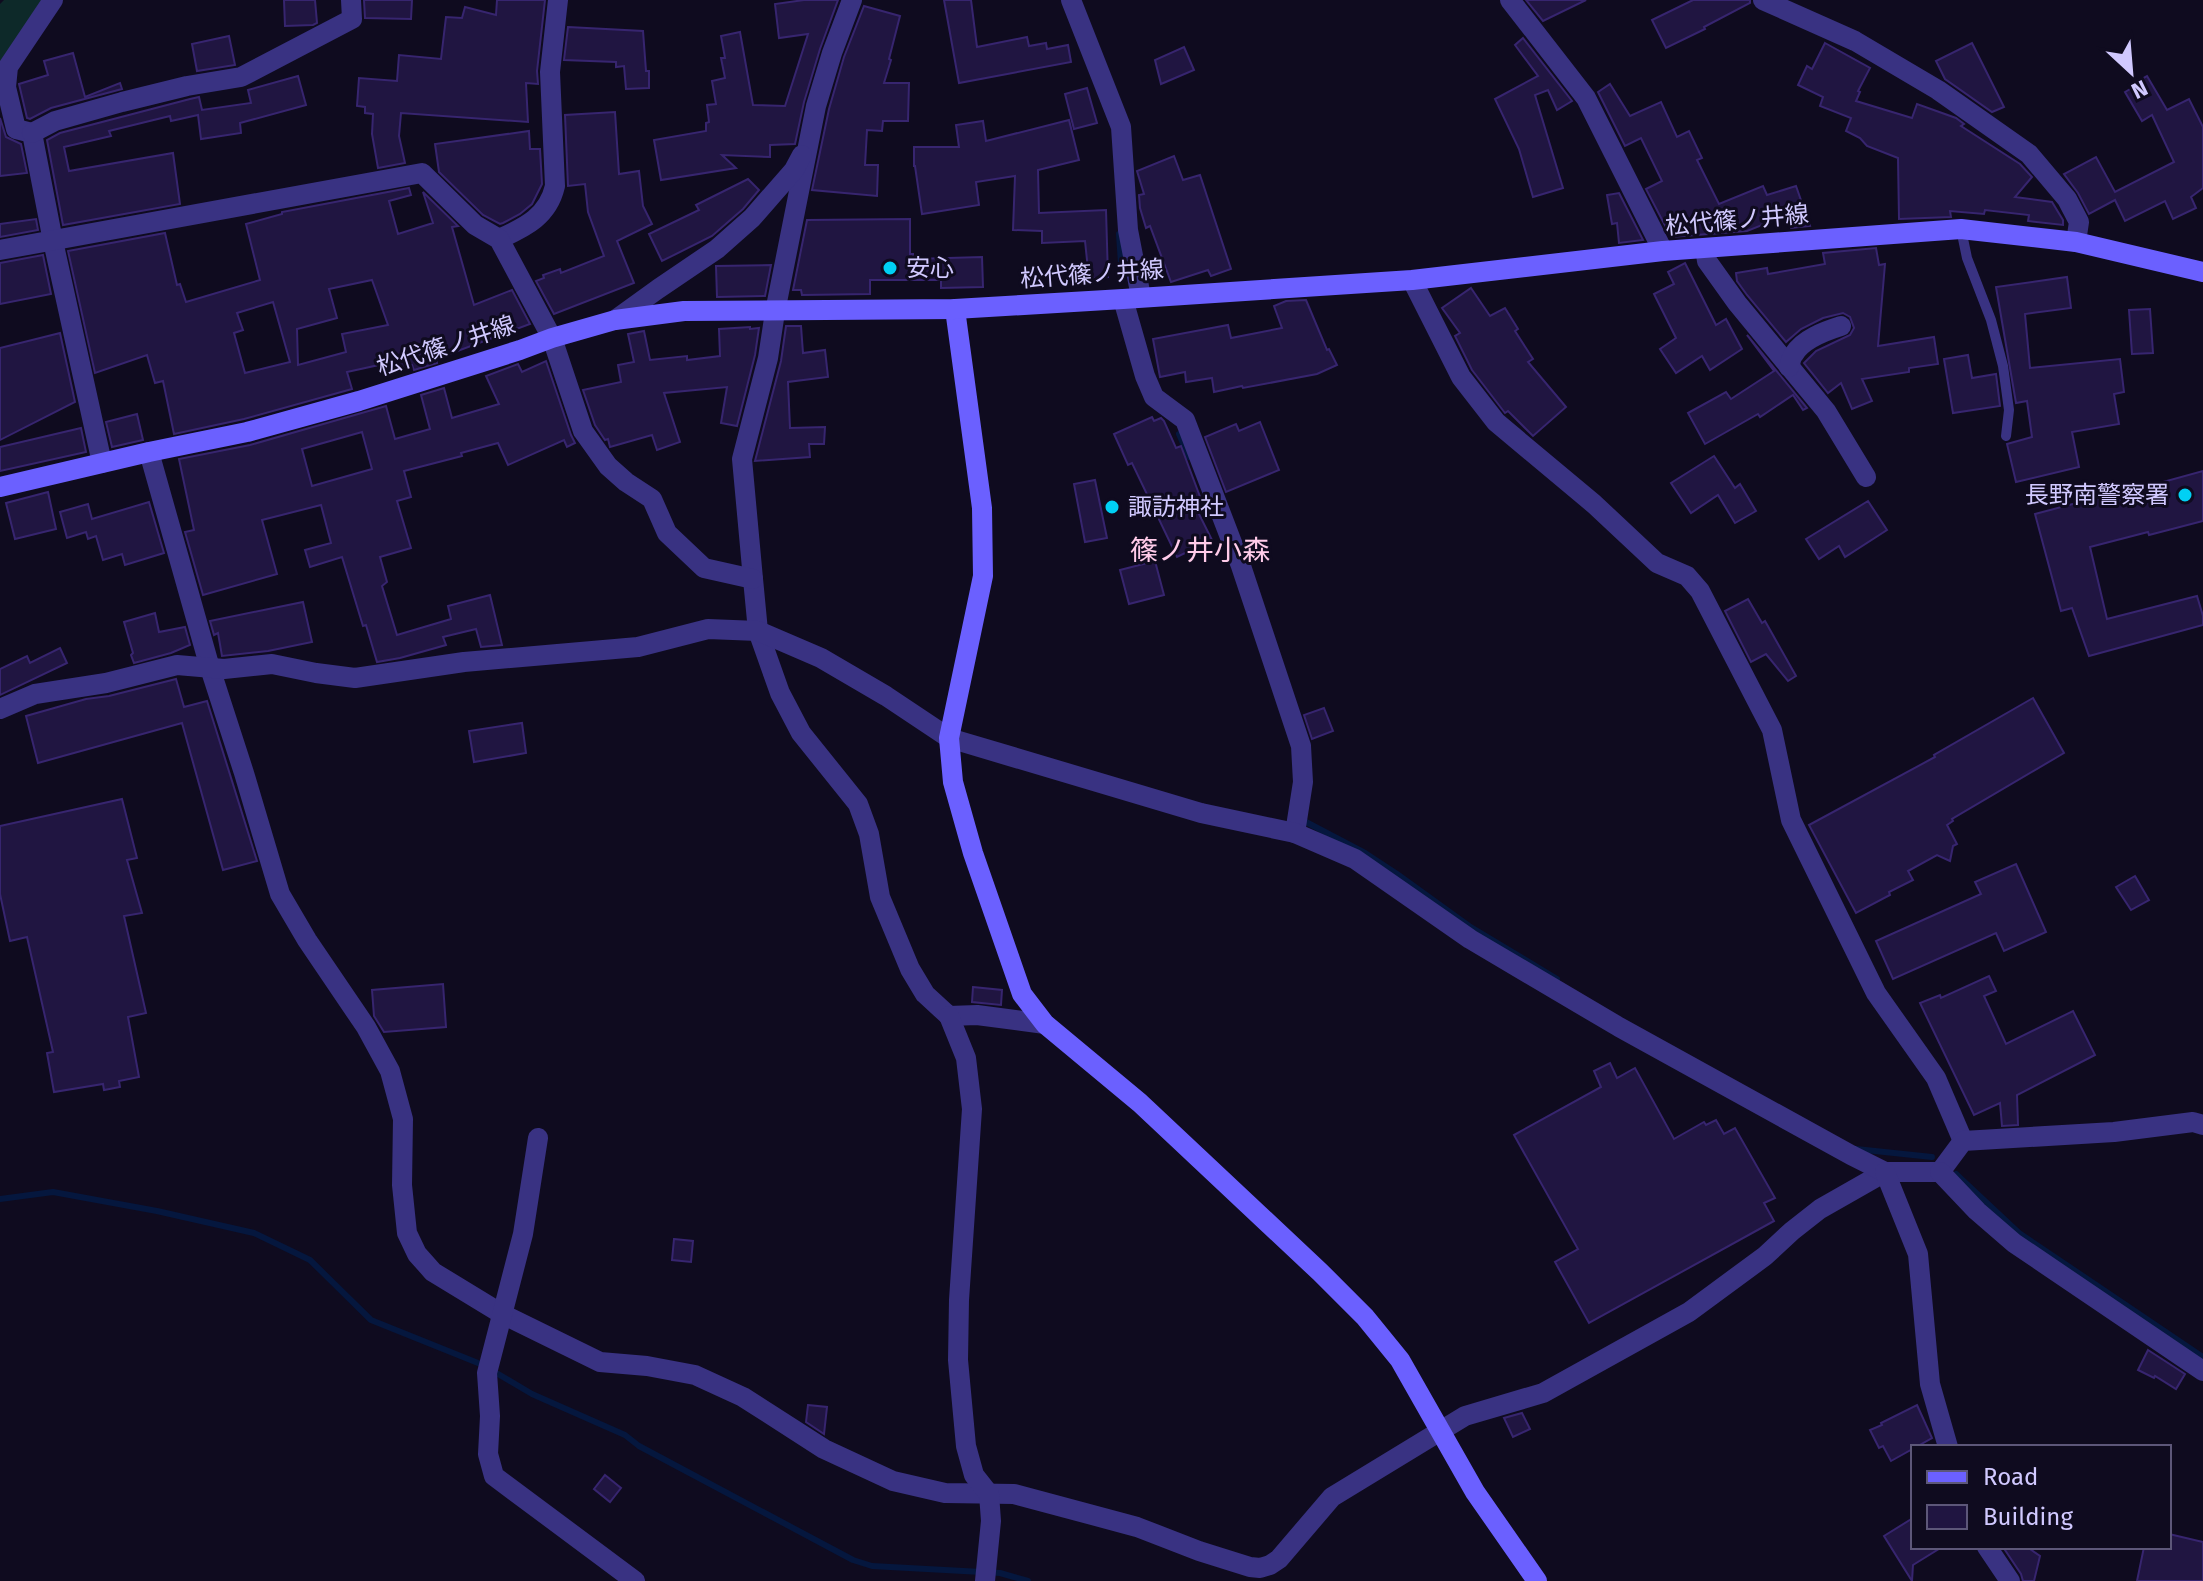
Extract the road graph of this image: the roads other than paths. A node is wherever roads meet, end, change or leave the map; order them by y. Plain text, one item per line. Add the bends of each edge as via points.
1 (53, 0) edge
2 (351, 0) edge
3 (558, 0) edge
4 (852, 0) edge
5 (1071, 0) edge
6 (1510, 0) edge
7 (1763, 0) edge
8 (32, 133) junction
9 (808, 145) junction
10 (1961, 229) junction
11 (499, 239) junction
12 (53, 241) junction
13 (2076, 242) junction
14 (1705, 248) junction
15 (0, 250) edge
16 (1663, 251) junction
17 (2203, 272) edge
18 (1412, 280) junction
19 (1132, 298) junction
20 (955, 309) junction
21 (775, 312) junction
22 (615, 320) junction
23 (1841, 326) dead end
24 (552, 338) junction
25 (1789, 367) junction
26 (2006, 436) dead end
27 (149, 452) junction
28 (102, 463) junction
29 (1866, 477) dead end
30 (0, 487) edge
31 (753, 579) junction
32 (758, 631) junction
33 (210, 668) junction
34 (0, 709) edge
35 (949, 738) junction
36 (1295, 833) junction
37 (949, 1016) junction
38 (1045, 1024) junction
39 (2203, 1125) edge
40 (538, 1138) dead end
41 (1963, 1141) junction
42 (1885, 1172) junction
43 (1940, 1172) junction
44 (502, 1314) junction
45 (2203, 1371) edge
46 (1440, 1430) junction
47 (1947, 1445) edge
48 (989, 1494) junction
49 (1988, 1549) edge
50 (985, 1575) edge
51 (635, 1581) edge
52 (1537, 1581) edge
53 (2010, 1581) edge

1 - 8 street via 8,67 6,87 16,129
2 - 8 street via 352,19 241,77 122,102
3 - 11 street via 550,72 552,202 523,229
4 - 9 street
5 - 19 street via 1121,127
6 - 16 street via 1586,98
7 - 13 street via 1855,41 1938,90 2029,154 2067,199 2079,222
8 - 12 street
9 - 21 street
9 - 22 street via 794,170 729,239
10 - 13 main road, 松代篠ノ井線
10 - 14 main road, 松代篠ノ井線
10 - 26 lane via 2003,366 2009,410
11 - 12 street via 475,225 422,173
11 - 24 street
12 - 15 street
12 - 28 street
13 - 17 main road, 松代篠ノ井線
14 - 16 main road, 松代篠ノ井線
14 - 25 street via 1707,261
16 - 18 main road, 松代篠ノ井線
18 - 19 main road, 松代篠ノ井線
18 - 41 street via 1461,377 1496,422 1657,563 1687,576 1700,591 1772,730 1791,820 1876,993 1936,1078
19 - 20 main road, 松代篠ノ井線
19 - 36 street via 1145,376 1154,397 1185,420 1301,746 1303,782
20 - 21 main road, 松代篠ノ井線
20 - 35 main road via 982,508 983,576
21 - 22 main road, 松代篠ノ井線 via 684,311
21 - 31 street via 742,459
22 - 24 main road, 松代篠ノ井線
23 - 25 street via 1806,342 1793,354
24 - 27 main road, 松代篠ノ井線 via 359,401
24 - 31 street via 583,431 608,466 652,499 667,533 704,568
25 - 29 street via 1826,411
27 - 28 main road, 松代篠ノ井線
27 - 33 street
28 - 30 main road, 松代篠ノ井線
31 - 32 street
32 - 33 street via 708,629 638,647 464,662 355,678 272,664
32 - 35 street via 821,658
32 - 37 street via 801,733 858,804 880,897 910,969 925,994
33 - 34 street via 177,665 35,694
33 - 44 street via 280,894 390,1071 403,1119 407,1233 433,1272
35 - 36 street via 1201,813
35 - 38 main road via 953,782 973,853 1022,994
36 - 42 street via 1355,859 1470,939 1619,1027
37 - 38 street
37 - 48 street via 966,1058 972,1109 959,1374 966,1446 974,1475
38 - 46 main road via 1152,1114 1365,1317 1400,1360
39 - 41 street
40 - 44 street via 523,1234
41 - 43 street
42 - 43 street
42 - 46 street via 1820,1209 1689,1312 1543,1393 1465,1416
42 - 47 street via 1918,1254 1930,1384
43 - 45 street via 2014,1243
44 - 48 street via 600,1362 695,1375 743,1397 824,1449 893,1481 945,1493
44 - 51 street via 489,1367 488,1454 494,1476
46 - 48 street via 1332,1497 1279,1559 1260,1568 1137,1527 1014,1494
46 - 52 main road via 1475,1492
48 - 50 street
49 - 53 street

